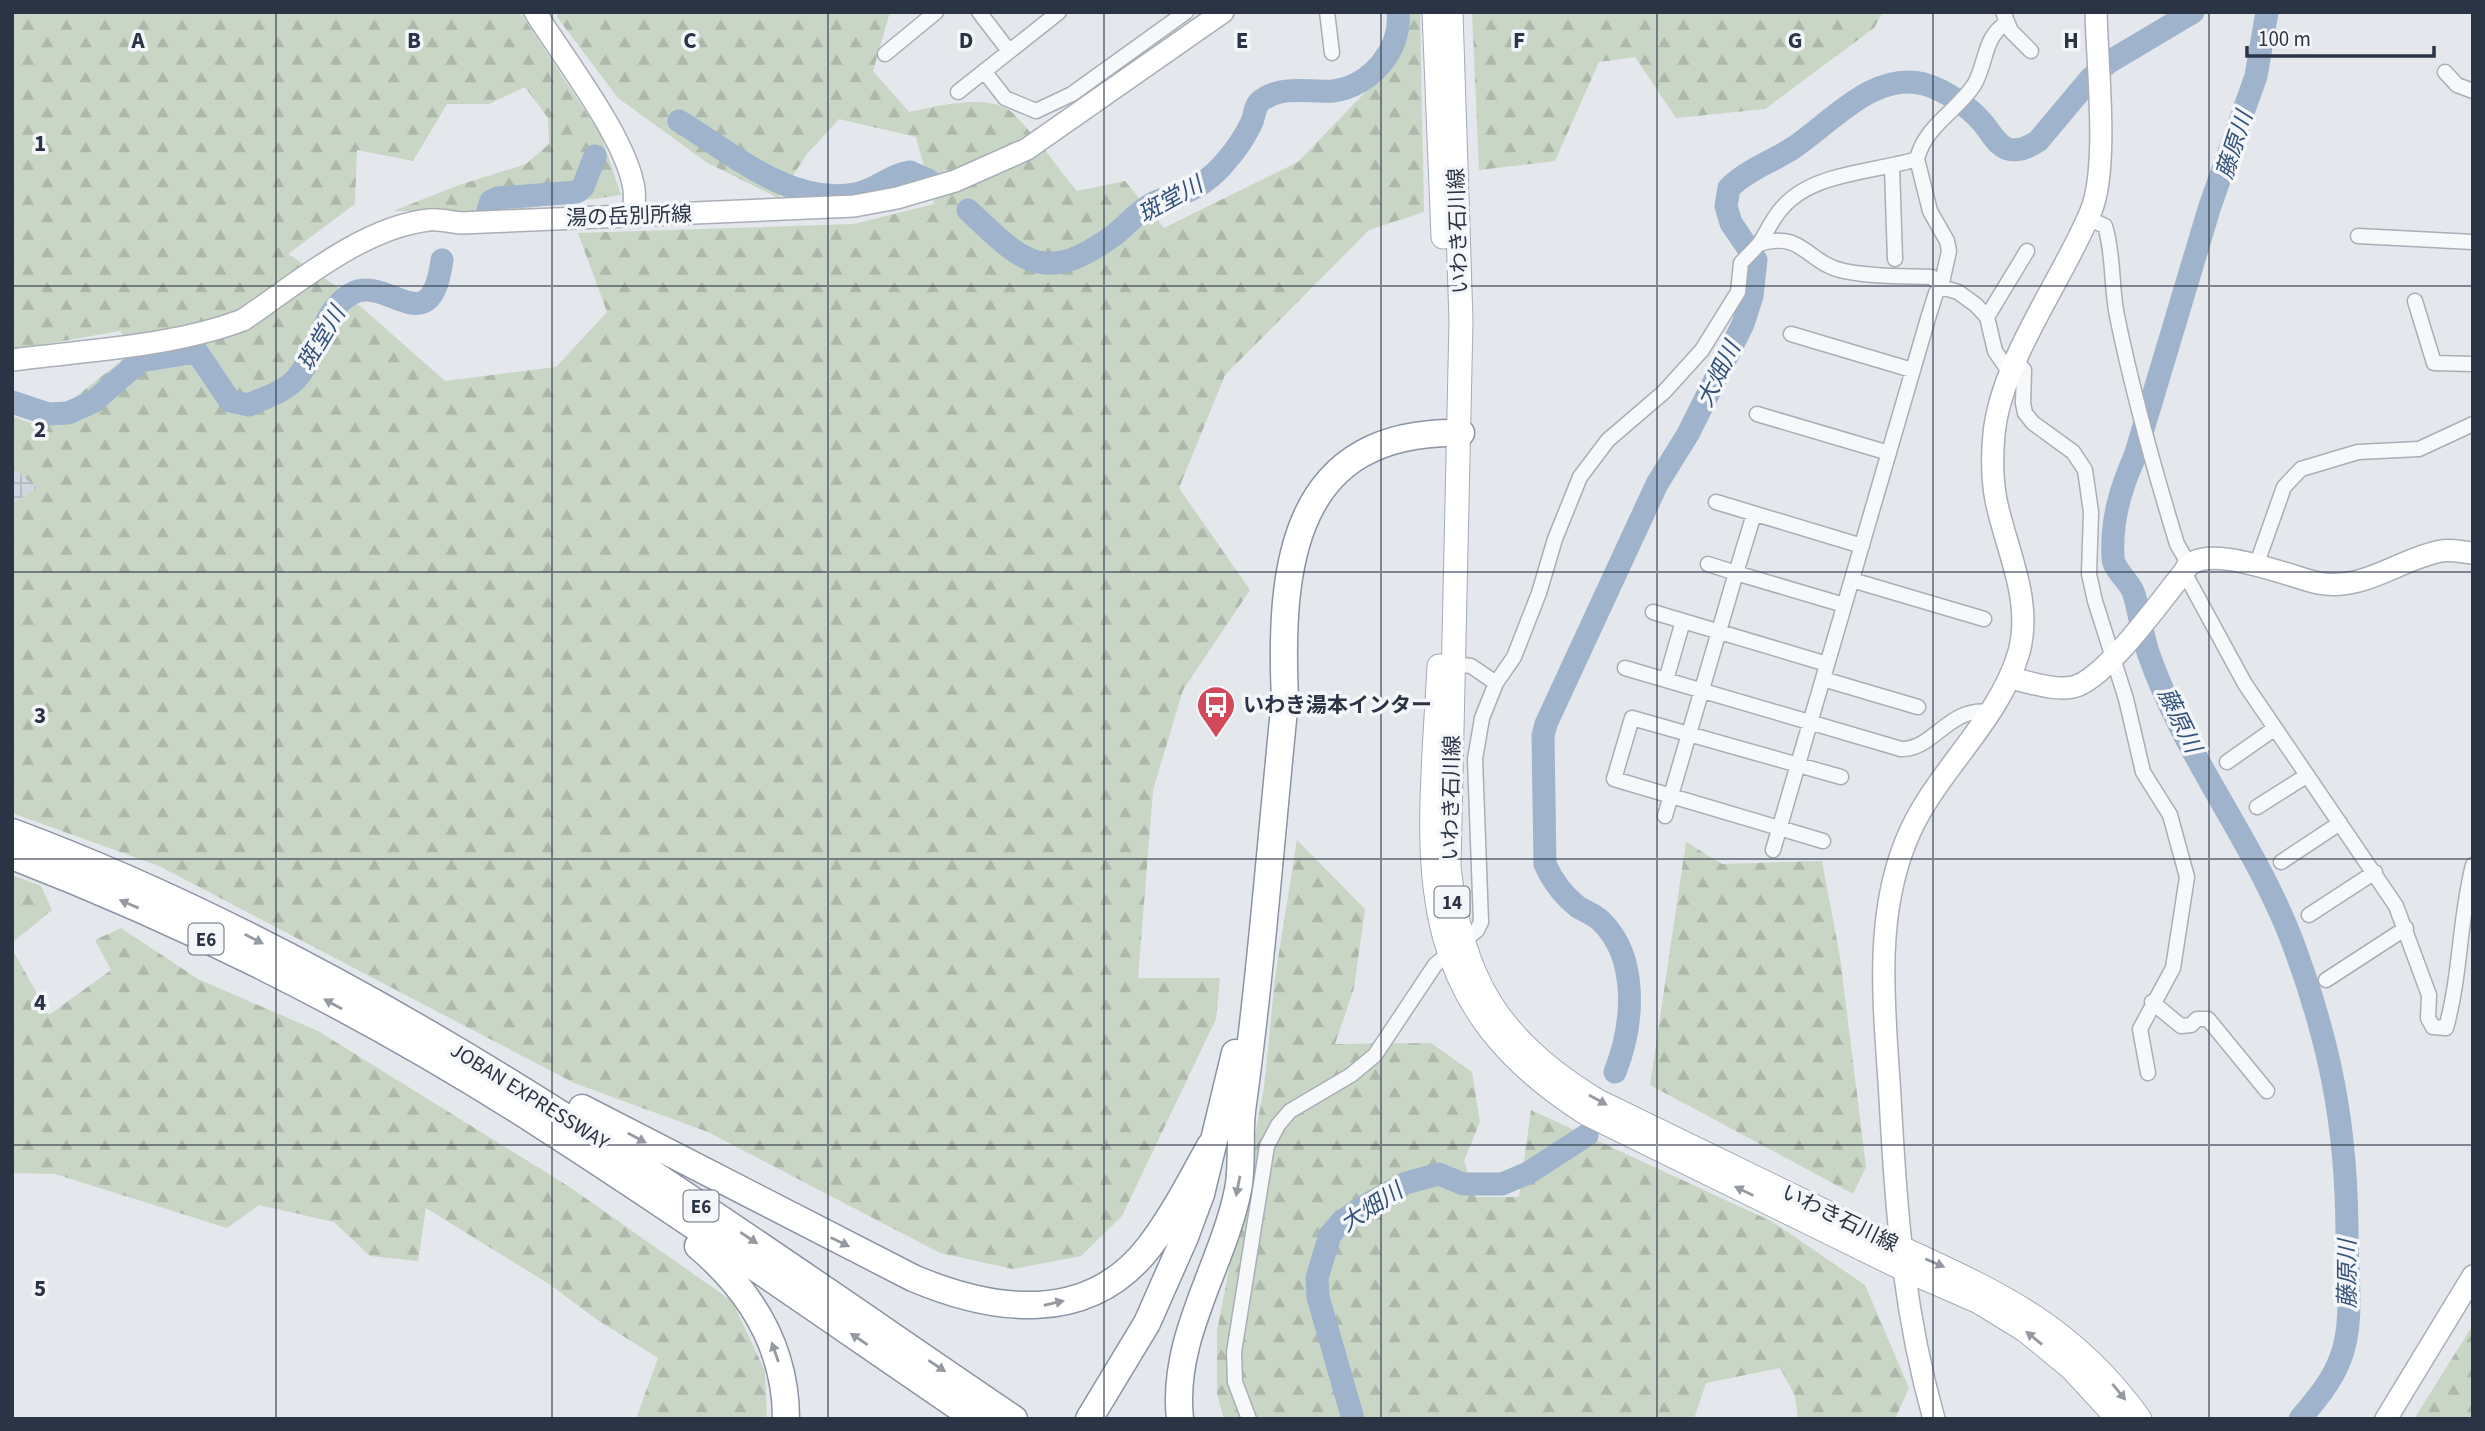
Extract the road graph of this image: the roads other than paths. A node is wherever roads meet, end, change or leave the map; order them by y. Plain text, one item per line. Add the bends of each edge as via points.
1 (535, 12) edge
2 (936, 12) edge
3 (979, 12) edge
4 (1059, 12) edge
5 (1186, 12) edge
6 (1327, 12) edge
7 (1434, 12) edge
8 (1451, 12) edge
9 (2096, 12) edge
10 (1220, 13) edge
11 (2005, 17) edge
12 (1009, 51) junction
13 (2031, 51) dead end
14 (1332, 53) dead end
15 (884, 54) dead end
16 (984, 71) junction
17 (2445, 72) dead end
18 (2473, 91) edge
19 (958, 92) dead end
20 (1917, 159) junction
21 (1892, 167) junction
22 (634, 216) junction
23 (2087, 218) junction
24 (2358, 236) dead end
25 (2473, 242) edge
26 (1758, 246) junction
27 (2027, 251) dead end
28 (1895, 259) dead end
29 (1941, 287) junction
30 (2415, 301) dead end
31 (1987, 317) junction
32 (1791, 334) dead end
33 (12, 360) edge
34 (2473, 364) edge
35 (2013, 367) junction
36 (1913, 370) junction
37 (1757, 414) dead end
38 (2473, 424) edge
39 (1453, 433) junction
40 (1889, 453) junction
41 (1716, 502) dead end
42 (1754, 514) junction
43 (1861, 546) junction
44 (2473, 553) edge
45 (1708, 565) dead end
46 (2256, 566) junction
47 (2186, 568) junction
48 (1736, 573) junction
49 (1852, 580) junction
50 (1844, 605) junction
51 (1653, 611) dead end
52 (1984, 619) dead end
53 (1683, 621) junction
54 (1719, 632) junction
55 (2114, 657) junction
56 (1283, 663) junction
57 (1446, 663) junction
58 (1827, 664) junction
59 (1625, 668) dead end
60 (2010, 678) junction
61 (1823, 679) junction
62 (1666, 680) junction
63 (1496, 683) junction
64 (1702, 690) junction
65 (1918, 707) dead end
66 (1990, 712) junction
67 (1810, 722) junction
68 (2274, 729) junction
69 (1689, 735) junction
70 (2227, 762) dead end
71 (1797, 766) junction
72 (2306, 776) junction
73 (1840, 777) dead end
74 (1671, 796) junction
75 (2257, 807) dead end
76 (1665, 816) dead end
77 (2340, 823) junction
78 (1779, 829) junction
79 (12, 832) edge
80 (1823, 841) dead end
81 (1773, 850) dead end
82 (12, 856) edge
83 (2281, 862) dead end
84 (2473, 865) edge
85 (2375, 872) junction
86 (2309, 915) dead end
87 (2406, 928) junction
88 (1455, 948) junction
89 (2326, 980) dead end
90 (2152, 1002) junction
91 (381, 1006) junction
92 (393, 1037) junction
93 (2148, 1073) dead end
94 (2267, 1091) dead end
95 (1241, 1118) junction
96 (1210, 1146) junction
97 (1900, 1257) junction
98 (2473, 1276) edge
99 (786, 1419) edge
100 (976, 1419) edge
101 (1014, 1419) edge
102 (1089, 1419) edge
103 (1106, 1419) edge
104 (1181, 1419) edge
105 (1249, 1419) edge
106 (1934, 1419) edge
107 (2118, 1419) edge
108 (2140, 1419) edge
109 (2386, 1419) edge

1 - 22 street via 609,130 628,169 634,188
2 - 15 street
3 - 12 street
4 - 12 street
5 - 16 street via 1072,94 1036,111 1005,98
6 - 14 street
7 - 39 main road, いわき石川線 / 14
8 - 39 main road, いわき石川線 / 14 via 1461,321
9 - 23 street via 2099,174
10 - 22 street, 湯の岳別所線 via 1027,149 955,181 854,206
11 - 13 street
11 - 20 street via 1992,36 1979,73 1926,137
12 - 16 street
16 - 19 street
17 - 18 street via 2457,85
20 - 21 street
20 - 29 street via 1930,211 1949,251
21 - 26 street via 1835,179 1806,191 1782,207
21 - 28 street
22 - 33 street, 湯の岳別所線 via 461,223 430,220 402,226 345,250 229,326 189,337
23 - 35 street
23 - 47 street via 2105,226 2116,312 2135,397
24 - 25 street
26 - 29 street via 1781,239 1794,242 1834,268 1932,277
26 - 63 street via 1741,263 1738,292 1702,350 1664,392 1608,440 1580,477 1514,657
27 - 31 street
29 - 31 street via 1967,298
29 - 36 street
30 - 34 street via 2434,362
31 - 35 street via 1995,352
32 - 36 street
35 - 55 street via 2024,370 2025,413 2073,452 2085,470 2091,512 2089,574
35 - 60 street via 1998,407 1994,466 1996,497 2022,606 2023,629
36 - 40 street
37 - 40 street
38 - 46 street via 2419,449 2358,452 2301,469 2284,487
39 - 56 highway via 1369,449 1338,469 1313,499 1294,551
39 - 57 main road, いわき石川線 / 14
40 - 43 street
41 - 42 street
42 - 43 street
42 - 48 street
43 - 49 street
44 - 46 street via 2438,552 2361,582 2341,585
45 - 48 street
46 - 47 street via 2197,558
47 - 55 street
47 - 68 street via 2245,684
48 - 50 street
48 - 54 street
49 - 50 street
49 - 52 street
50 - 58 street
51 - 53 street
53 - 54 street
53 - 62 street
54 - 58 street
54 - 64 street
55 - 60 street via 2077,686 2062,688
55 - 90 street via 2143,772 2170,815 2187,877 2173,968
56 - 95 highway via 1285,700 1260,979
56 - 96 highway via 1272,699 1243,1012
57 - 63 street via 1471,666
57 - 88 main road, いわき石川線 / 14 via 1432,864 1440,927
58 - 61 street
59 - 62 street
60 - 66 street
61 - 65 street
61 - 67 street
62 - 64 street
63 - 88 street via 1482,718 1475,760 1481,922
64 - 67 street
64 - 69 street
66 - 67 street via 1963,713 1909,749
66 - 97 street via 1915,822 1898,864 1890,902 1883,976
67 - 71 street
68 - 70 street
68 - 72 street
69 - 71 street
69 - 74 street
69 - 74 street via 1632,718 1614,779
71 - 73 street
71 - 78 street
72 - 75 street
72 - 77 street
74 - 76 street
74 - 78 street
77 - 83 street
77 - 85 street
78 - 80 street
78 - 81 street
79 -> 91 highway, JOBAN EXPRESSWAY / E6 via 232,928
92 -> 82 highway, JOBAN EXPRESSWAY / E6 via 221,946
84 - 87 street via 2463,906 2455,996 2446,1028 2433,1027 2428,1018 2430,995
85 - 86 street
85 - 87 street
87 - 89 street
88 - 97 main road, いわき石川線 / 14 via 1476,1011 1511,1056 1550,1091 1587,1114
88 - 105 street via 1435,965 1375,1055 1290,1111 1267,1146 1234,1352 1235,1382
90 - 93 street via 2140,1029
90 - 94 street via 2181,1026 2208,1019
91 -> 96 highway via 913,1278 989,1304 1060,1302 1100,1288 1118,1276 1148,1249
91 -> 101 highway, JOBAN EXPRESSWAY / E6 via 596,1136
99 -> 92 highway via 780,1364 769,1335 753,1304 721,1265 683,1233
100 -> 92 highway, JOBAN EXPRESSWAY / E6 via 536,1122
95 - 103 highway via 1181,1282
95 -> 104 highway via 1238,1191 1187,1340 1178,1387
96 - 102 highway via 1201,1194 1169,1276 1147,1323
97 - 106 street via 1909,1319
107 -> 97 main road, いわき石川線 / 14 via 2071,1368 2026,1331
97 -> 108 main road, いわき石川線 / 14 via 1961,1273 2028,1310 2106,1376
98 - 109 street

